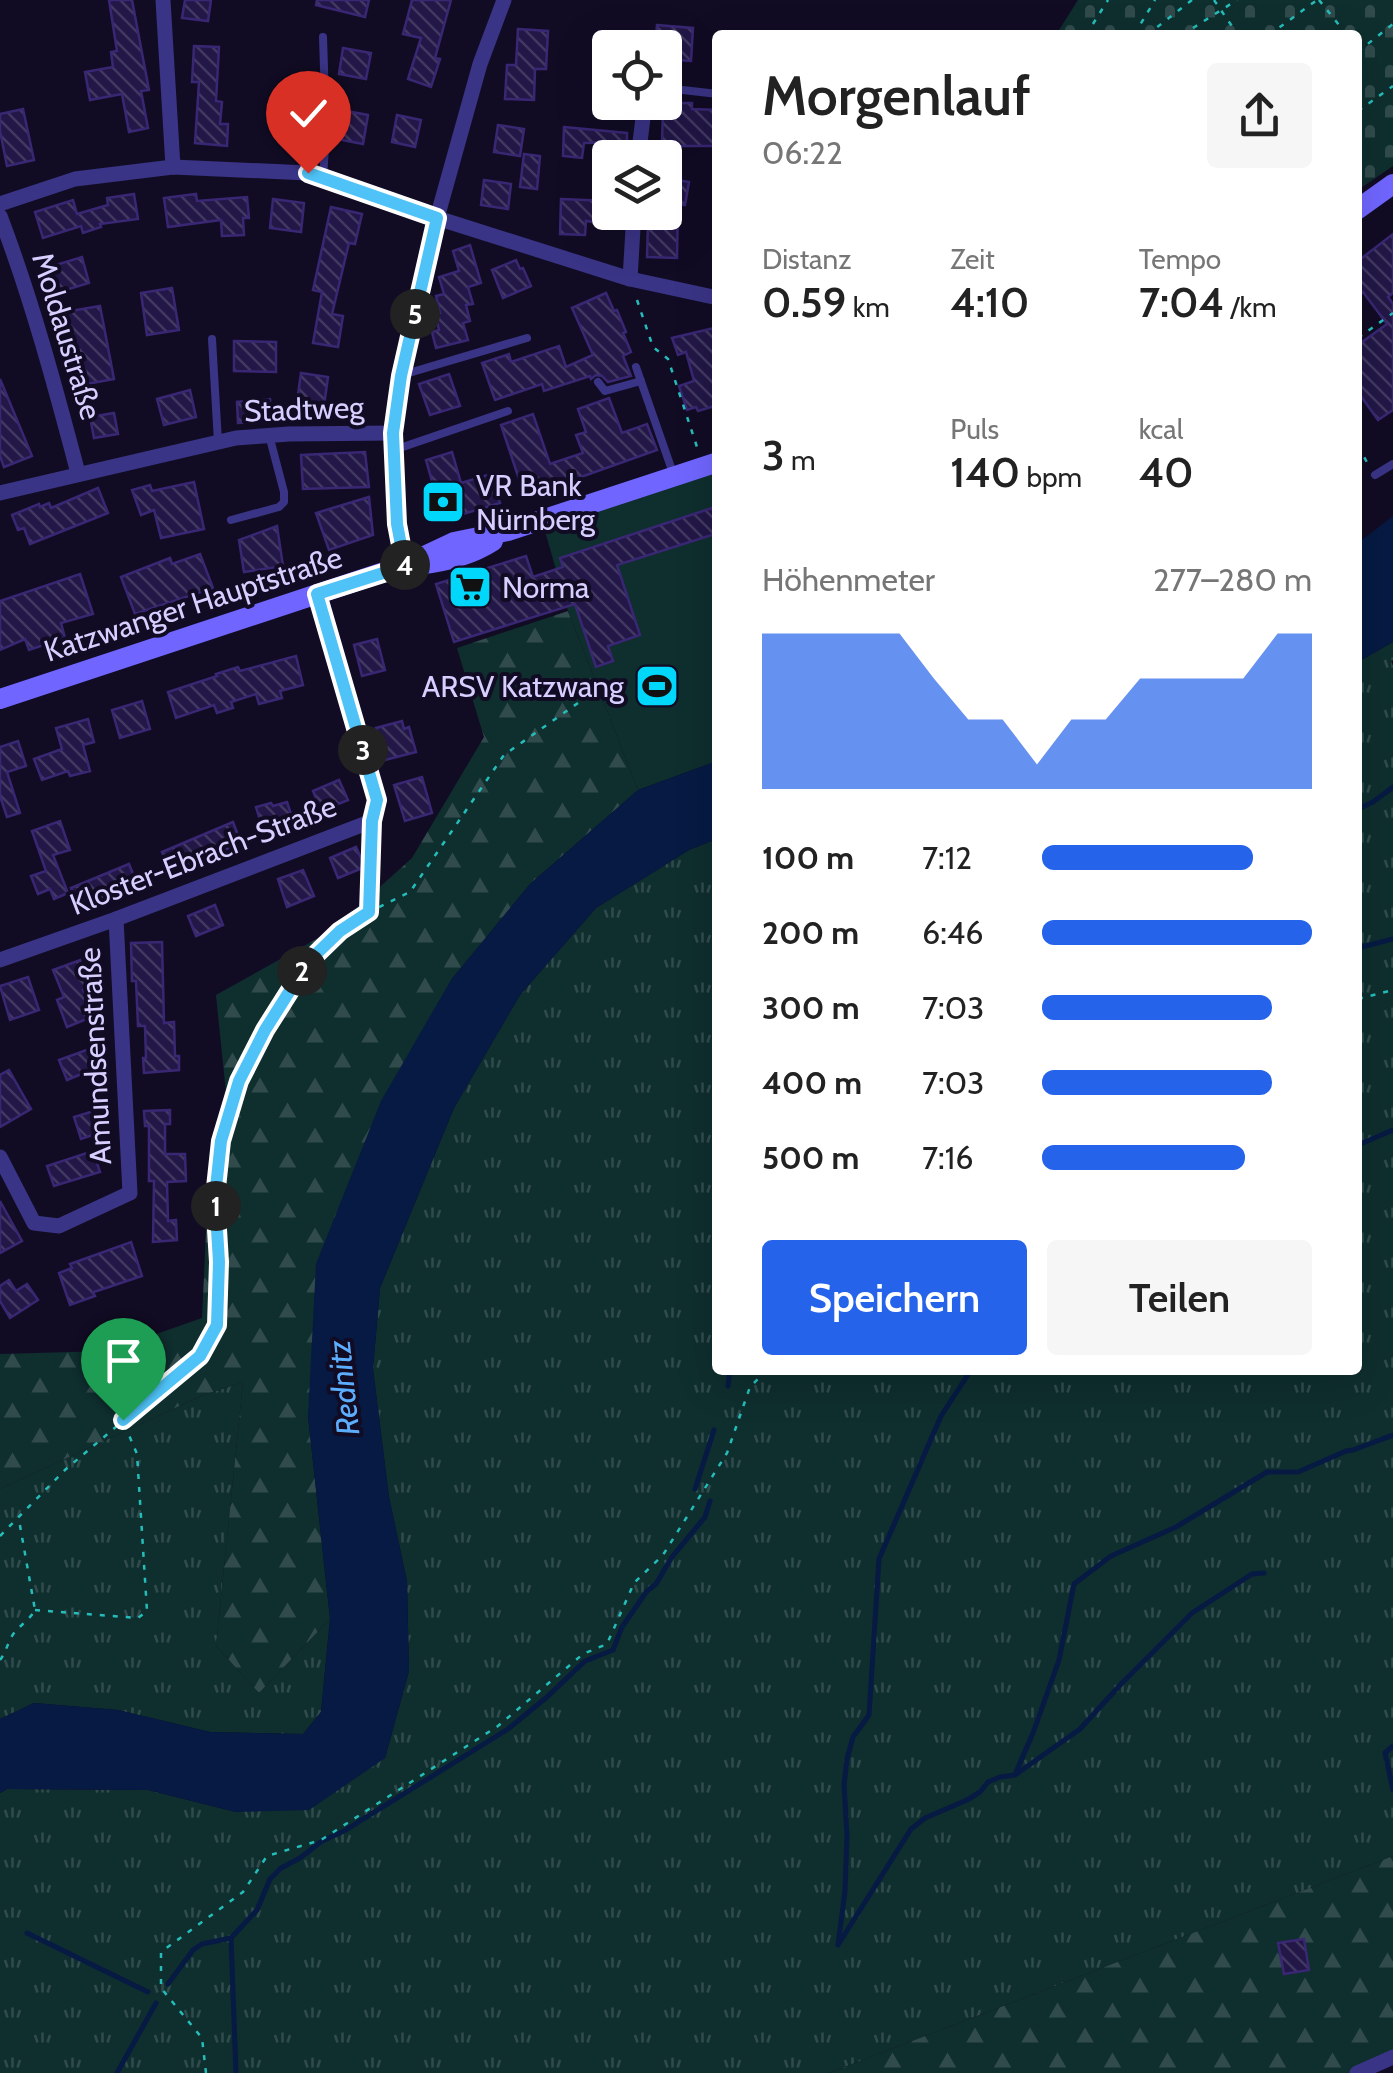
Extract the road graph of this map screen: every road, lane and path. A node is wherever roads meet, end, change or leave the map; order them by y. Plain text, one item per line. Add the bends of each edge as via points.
1 (163, 0) edge
2 (504, 0) edge
3 (1108, 0) edge
4 (1154, 0) edge
5 (1192, 0) edge
6 (1214, 0) edge
7 (1236, 0) edge
8 (1318, 0) edge
9 (1221, 10) junction
10 (1393, 24) edge
11 (1089, 30) edge
12 (1136, 30) edge
13 (1153, 30) edge
14 (1190, 30) edge
15 (1235, 30) edge
16 (1275, 30) edge
17 (1343, 30) edge
18 (323, 37) dead end
19 (1362, 47) edge
20 (1393, 86) edge
21 (682, 90) edge
22 (712, 93) edge
23 (1362, 108) edge
24 (173, 166) junction
25 (323, 178) junction
26 (1393, 184) edge
27 (0, 204) edge
28 (1362, 206) edge
29 (0, 216) edge
30 (437, 218) junction
31 (633, 230) edge
32 (630, 279) junction
33 (712, 297) edge
34 (1393, 313) edge
35 (1362, 335) edge
36 (527, 338) dead end
37 (212, 339) dead end
38 (636, 367) dead end
39 (401, 376) junction
40 (641, 381) junction
41 (598, 382) dead end
42 (508, 411) dead end
43 (269, 435) junction
44 (218, 442) junction
45 (393, 442) junction
46 (1362, 453) edge
47 (711, 464) edge
48 (1393, 464) edge
49 (78, 473) junction
50 (674, 476) junction
51 (1375, 476) joint
52 (0, 493) edge
53 (230, 520) dead end
54 (405, 566) junction
55 (317, 594) junction
56 (0, 699) edge
57 (578, 703) dead end
58 (372, 821) junction
59 (369, 912) junction
60 (116, 919) junction
61 (0, 960) edge
62 (1393, 990) edge
63 (1362, 998) edge
64 (0, 1157) edge
65 (762, 1375) edge
66 (123, 1420) junction
67 (18, 1517) junction
68 (0, 1536) edge
69 (34, 1610) junction
70 (0, 1660) edge
71 (1393, 2057) edge
72 (206, 2073) edge
73 (1357, 2073) edge

1 - 24 street
2 - 30 street
3 - 11 path
4 - 12 path
5 - 13 path
6 - 9 path
7 - 9 path
8 - 16 path
8 - 17 path
9 - 14 path
9 - 15 path
10 - 19 path
18 - 25 lane
20 - 23 path
21 - 22 lane
24 - 25 street
24 - 27 street via 74,178
25 - 30 street
26 - 28 main road
29 - 49 street, Moldaustraße
30 - 32 street
30 - 39 street
31 - 32 street
32 - 33 street
32 - 47 path via 653,347 668,359
34 - 35 path
36 - 39 lane
37 - 44 lane, Stadtweg
38 - 40 lane
39 - 45 street
40 - 41 lane via 604,391
40 - 50 lane
42 - 45 lane
43 - 44 street, Stadtweg
43 - 45 street, Stadtweg
43 - 53 lane via 284,502
44 - 49 street, Stadtweg
45 - 54 street
46 - 51 path
47 - 50 main road, Katzwanger Hauptstraße
48 - 51 lane
49 - 52 street, Stadtweg
50 - 54 main road, Katzwanger Hauptstraße via 508,531 459,557
54 - 55 main road, Katzwanger Hauptstraße
55 - 56 main road, Katzwanger Hauptstraße
55 - 58 street, Kloster-Ebrach-Straße via 377,800
57 - 59 path via 504,755 410,892
58 - 59 path
58 - 60 street, Kloster-Ebrach-Straße
59 - 66 path via 308,962 239,1081 221,1141 215,1197 217,1325 200,1356
60 - 61 street, Kloster-Ebrach-Straße
60 - 64 street, Amundsenstraße via 130,1193 59,1226 34,1223
62 - 63 path
65 - 72 path via 750,1387 718,1468 662,1555 634,1583 607,1644 583,1654 498,1726 321,1840 267,1856 243,1892 161,1952 161,1988 202,2038
66 - 67 path
66 - 69 path via 138,1454 147,1610 138,1618
67 - 68 path
67 - 69 path
69 - 70 path
71 - 73 street

